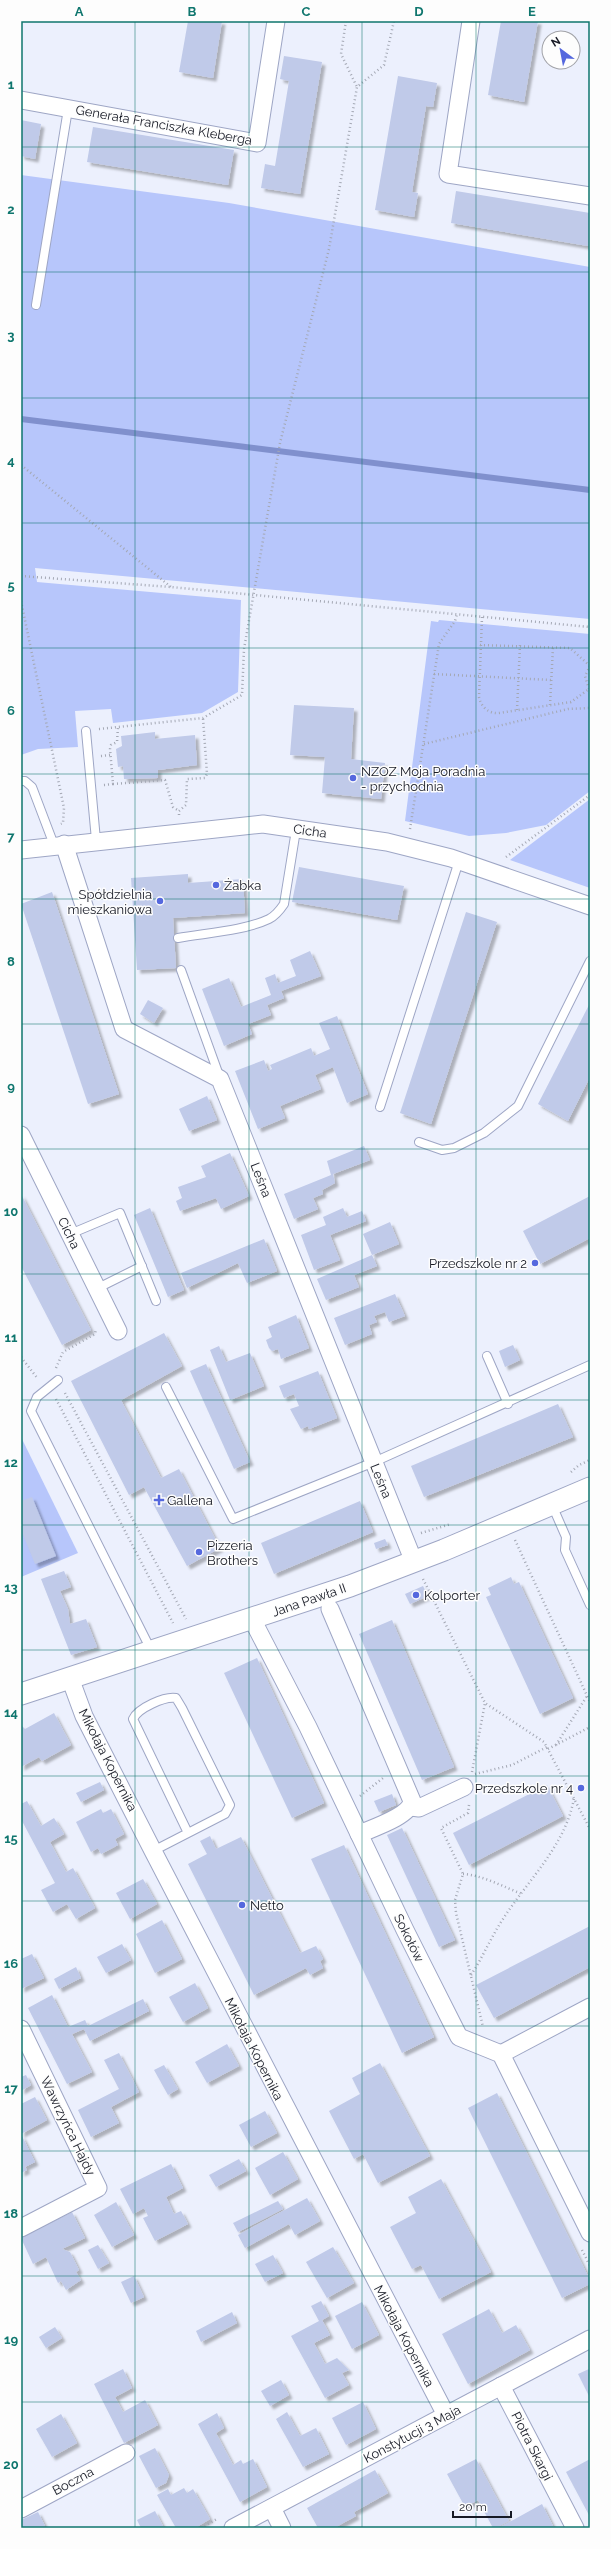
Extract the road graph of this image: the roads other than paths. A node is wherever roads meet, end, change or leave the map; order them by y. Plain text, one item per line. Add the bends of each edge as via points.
1 (276, 21) edge
2 (472, 21) edge
3 (21, 100) edge
4 (68, 109) junction
5 (590, 196) edge
6 (36, 305) dead end
7 (86, 731) road end
8 (21, 781) edge
9 (296, 830) junction
10 (96, 840) junction
11 (59, 844) junction
12 (21, 850) edge
13 (459, 861) junction
14 (590, 906) edge
15 (178, 938) dead end
16 (590, 961) edge
17 (181, 970) dead end
18 (220, 1079) junction
19 (380, 1107) dead end
20 (21, 1135) edge
21 (418, 1142) dead end
22 (70, 1234) junction
23 (142, 1266) junction
24 (99, 1295) junction
25 (156, 1301) dead end
26 (118, 1331) dead end
27 (487, 1356) dead end
28 (590, 1365) edge
29 (58, 1380) road end
30 (166, 1386) dead end
31 (508, 1404) junction
32 (374, 1462) junction
33 (590, 1488) edge
34 (552, 1504) junction
35 (418, 1570) junction
36 (590, 1605) edge
37 (330, 1609) dead end
38 (252, 1619) junction
39 (152, 1652) junction
40 (70, 1678) junction
41 (21, 1694) edge
42 (468, 1781) road end
43 (411, 1807) junction
44 (188, 1833) junction
45 (359, 1834) junction
46 (153, 1851) junction
47 (590, 2006) edge
48 (21, 2030) edge
49 (501, 2054) junction
50 (21, 2228) edge
51 (590, 2232) edge
52 (590, 2339) edge
53 (501, 2386) junction
54 (446, 2415) junction
55 (126, 2453) dead end
56 (272, 2508) junction
57 (21, 2509) edge
58 (233, 2528) edge
59 (282, 2528) edge
60 (575, 2528) edge

1 - 4 street, Generała Franciszka Kleberga via 257,143
2 - 5 street via 448,174
3 - 4 street, Generała Franciszka Kleberga
4 - 6 lane
7 - 10 lane
8 - 11 lane via 25,781 32,788 46,827
9 - 10 street, Cicha via 263,824
9 - 13 street, Cicha via 387,842
9 - 15 lane via 284,904 278,912 270,919 257,924
10 - 11 street, Cicha
11 - 12 street, Cicha
11 - 18 street via 124,1029
13 - 14 street, Cicha
13 - 19 lane
16 - 21 lane via 518,1106 484,1133 454,1148 442,1150
17 - 18 lane
18 - 32 street, Leśna
20 - 22 street, Cicha
22 - 23 lane via 120,1213
22 - 24 street, Cicha
23 - 24 lane
23 - 25 lane
24 - 26 street, Cicha
27 - 31 lane
28 - 31 lane
29 - 39 lane via 34,1401 31,1411 33,1417
30 - 32 lane via 234,1519
31 - 32 lane
32 - 35 street, Leśna
33 - 34 street, Jana Pawła II
34 - 35 street, Jana Pawła II
34 - 36 lane via 566,1537 565,1550
35 - 38 street, Jana Pawła II
37 - 43 street via 412,1801
38 - 39 street, Jana Pawła II
38 - 45 street, Sokołów via 308,1727
39 - 40 street, Jana Pawła II
40 - 41 street, Jana Pawła II
40 - 46 street, Mikołaja Kopernika via 84,1716
42 - 43 street via 419,1808
43 - 45 street via 405,1813
44 - 44 lane via 225,1814 230,1805 182,1708 176,1698 170,1697 139,1712 133,1719
44 - 46 lane
45 - 49 street, Sokołów via 459,2037
46 - 54 street, Mikołaja Kopernika
47 - 49 street
48 - 50 street, Wawrzyńca Hajdy via 98,2188
49 - 51 street
52 - 53 street, Konstytucji 3 Maja
53 - 54 street, Konstytucji 3 Maja
53 - 60 street, Piotra Skargi
54 - 56 street, Konstytucji 3 Maja
55 - 57 street, Boczna
56 - 58 street, Konstytucji 3 Maja
56 - 59 street

